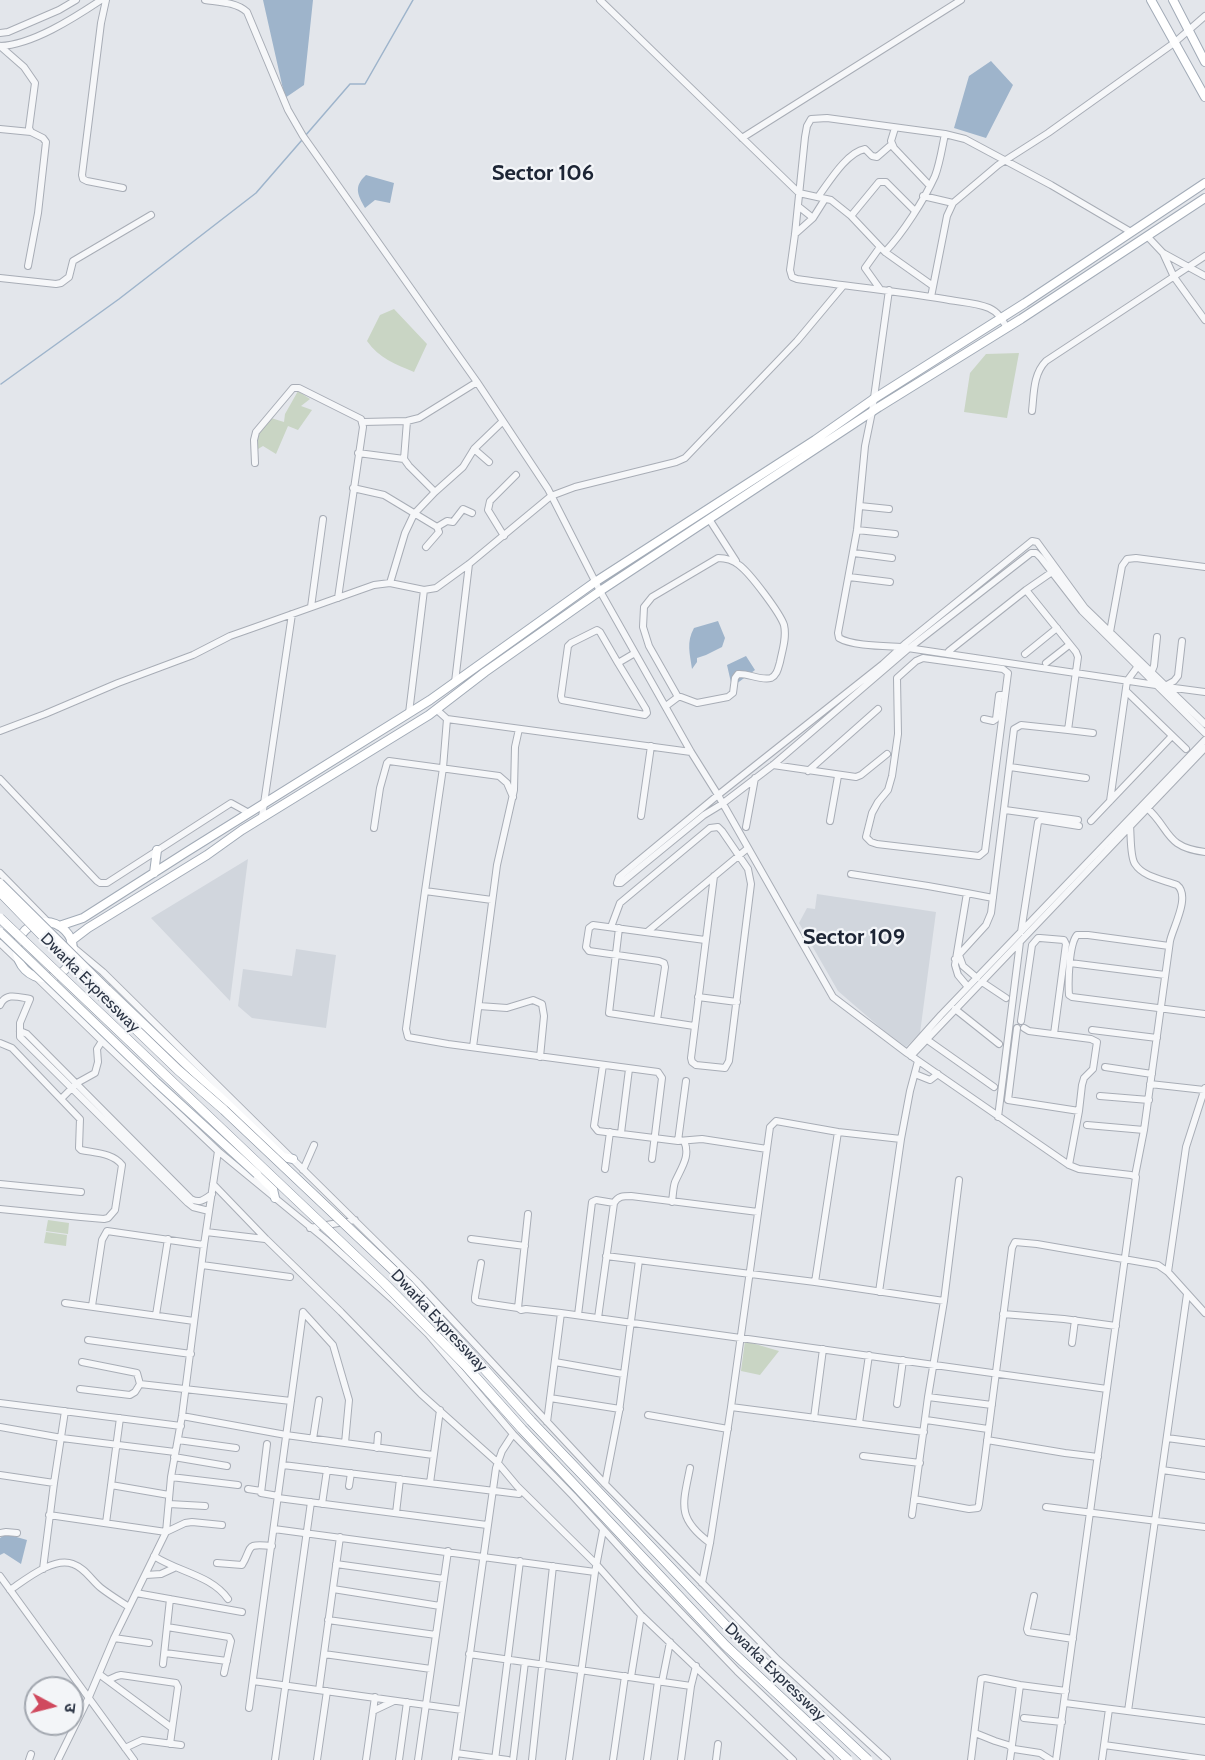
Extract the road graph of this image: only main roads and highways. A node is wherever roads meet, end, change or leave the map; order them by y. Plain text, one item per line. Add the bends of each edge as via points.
1 (1151, 0) edge
2 (1173, 0) edge
3 (1205, 62) edge
4 (1205, 97) edge
5 (1205, 183) edge
6 (1205, 198) edge
7 (158, 850) road end
8 (154, 873) junction
9 (0, 883) edge
10 (0, 892) edge
11 (0, 918) edge
12 (59, 926) junction
13 (0, 932) edge
14 (72, 944) junction
15 (293, 1160) road end
16 (275, 1198) road end
17 (848, 1760) edge
18 (868, 1760) edge

1 - 4 main road
2 - 3 main road
5 - 8 main road via 595,582 409,713
6 - 14 main road via 600,591 437,710 88,928
7 - 8 main road
8 - 12 main road via 83,918
9 - 15 main road, bridge via 283,1157
10 - 18 highway, Dwarka Expressway, bridge via 178,1070 409,1285 531,1421 736,1636
11 - 17 highway, Dwarka Expressway, bridge via 384,1283 725,1645
12 - 14 main road
12 - 14 main road via 40,922 24,931 17,948 21,963 36,977 55,976 69,965
13 - 16 main road, bridge via 273,1189

